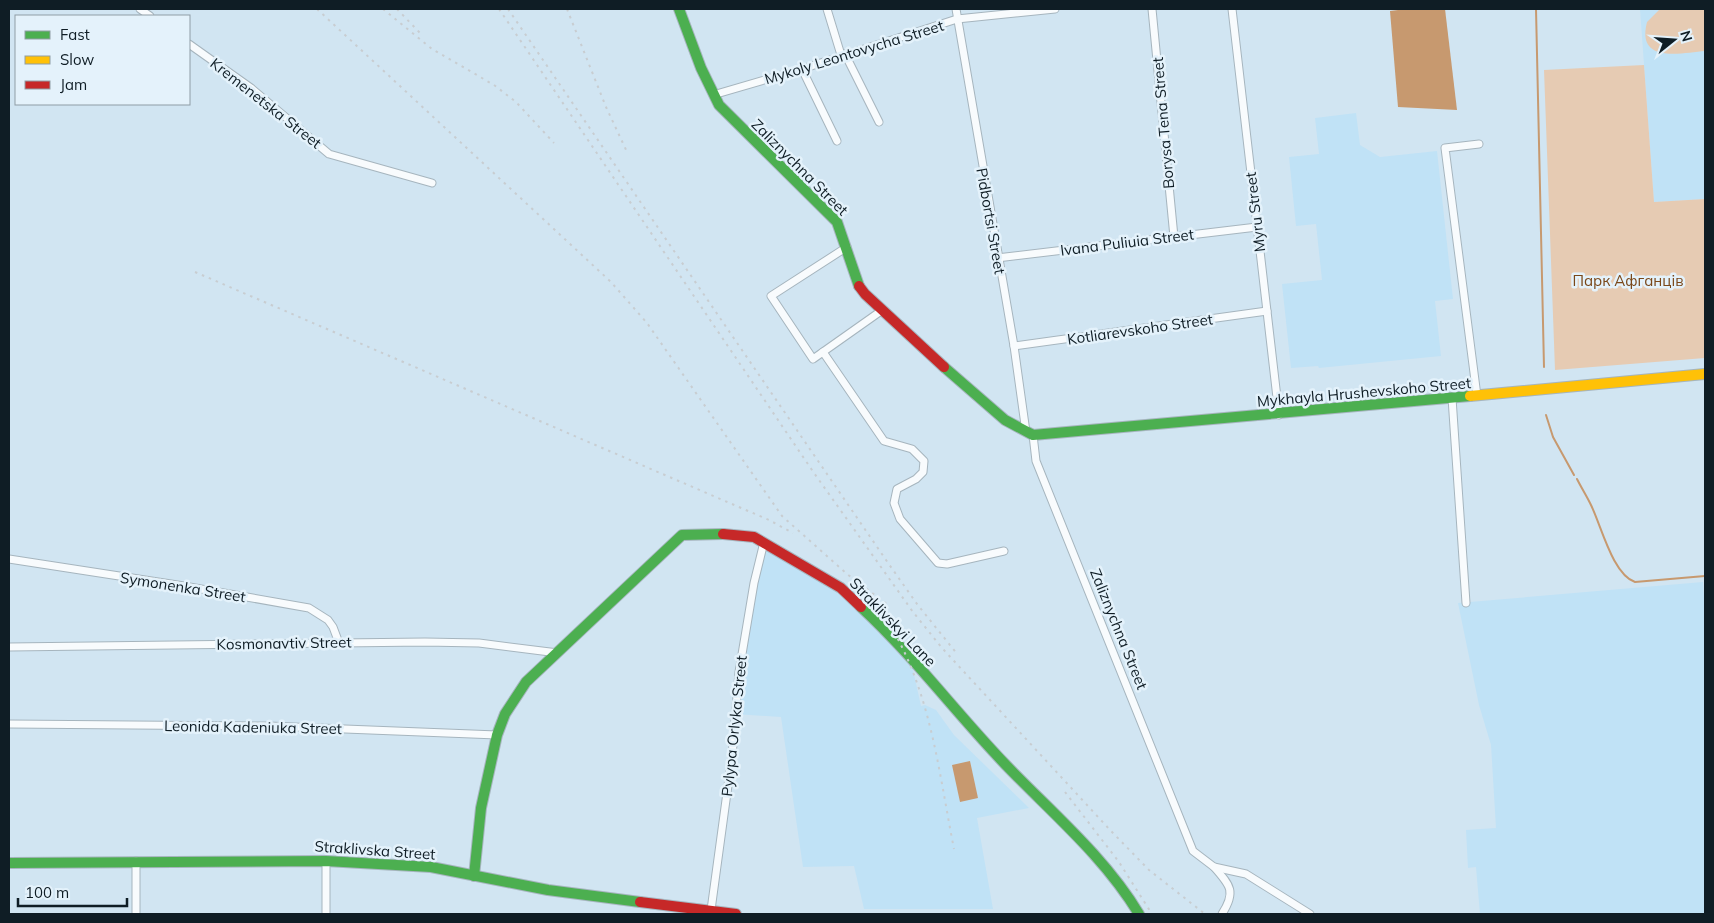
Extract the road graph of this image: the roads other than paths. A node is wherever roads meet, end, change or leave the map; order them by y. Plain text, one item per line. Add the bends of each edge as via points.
1 (678, 9) edge
2 (827, 9) edge
3 (956, 9) edge
4 (1056, 9) edge
5 (1152, 9) edge
6 (1232, 9) edge
7 (956, 19) junction
8 (190, 45) edge
9 (843, 54) junction
10 (802, 69) junction
11 (713, 95) junction
12 (879, 122) dead end
13 (837, 141) dead end
14 (1479, 144) dead end
15 (432, 183) dead end
16 (1257, 227) junction
17 (1174, 237) junction
18 (847, 247) junction
19 (997, 258) junction
20 (881, 311) junction
21 (1267, 312) junction
22 (1014, 346) junction
23 (823, 352) junction
24 (1705, 374) edge
25 (1477, 396) junction
26 (1452, 398) junction
27 (1278, 415) junction
28 (1030, 434) junction
29 (764, 542) junction
30 (1004, 551) dead end
31 (9, 559) edge
32 (1466, 603) dead end
33 (339, 643) junction
34 (9, 647) edge
35 (558, 653) junction
36 (9, 724) edge
37 (498, 735) junction
38 (136, 861) junction
39 (326, 861) junction
40 (9, 863) edge
41 (1214, 867) junction
42 (474, 876) junction
43 (711, 910) junction
44 (136, 914) edge
45 (326, 914) edge
46 (736, 914) edge
47 (1139, 914) edge
48 (1222, 914) edge
49 (1310, 914) edge

1 - 11 street, Zaliznychna Street
2 - 9 street
3 - 7 street, Pidbortsi Street
4 - 7 street, Mykoly Leontovycha Street
5 - 17 street, Borysa Tena Street
6 - 16 street, Myru Street
7 - 9 street, Mykoly Leontovycha Street
7 - 19 street, Pidbortsi Street
8 - 15 street, Kremenetska Street via 250,88 329,154
9 - 10 street, Mykoly Leontovycha Street
9 - 12 street
10 - 11 street, Mykoly Leontovycha Street
10 - 13 street
11 - 18 street, Zaliznychna Street via 728,115 825,208 840,228
14 - 25 street via 1445,148
16 - 17 street, Ivana Puliuia Street
16 - 21 street, Myru Street
17 - 19 street, Ivana Puliuia Street
18 - 20 street, Zaliznychna Street via 859,285
18 - 23 street via 771,296 813,359
19 - 22 street, Pidbortsi Street
20 - 23 street
20 - 28 street, Zaliznychna Street via 998,415
21 - 22 street, Kotliarevskoho Street
21 - 27 street, Myru Street
22 - 28 street, Pidbortsi Street
23 - 30 street via 884,441 912,449 924,462 923,472 897,489 894,503 900,519 934,560 947,564
24 - 25 street, Mykhayla Hrushevskoho Street
25 - 26 street, Mykhayla Hrushevskoho Street
26 - 27 street, Mykhayla Hrushevskoho Street
26 - 32 street
27 - 28 street, Mykhayla Hrushevskoho Street
28 - 41 street, Zaliznychna Street via 1036,461 1184,833 1193,851
29 - 35 street, Straklivskyi Lane via 734,534 682,534
29 - 43 street, Pylypa Orlyka Street via 739,672 732,756
29 - 47 street, Straklivskyi Lane via 841,588 876,622 1004,763 1104,865
31 - 33 street, Symonenka Street via 309,608 328,620
33 - 34 street, Kosmonavtiv Street
33 - 35 street, Kosmonavtiv Street via 479,643
35 - 37 street, Straklivskyi Lane via 526,682 505,714
36 - 37 street, Leonida Kadeniuka Street via 269,726
37 - 42 street, Straklivskyi Lane via 481,808
38 - 39 street, Straklivska Street
38 - 40 street, Straklivska Street
38 - 44 street
39 - 42 street, Straklivska Street via 431,868
39 - 45 street
41 - 48 street via 1231,892
41 - 49 street via 1246,874
42 - 43 street, Straklivska Street via 548,890
43 - 46 street, Straklivska Street

